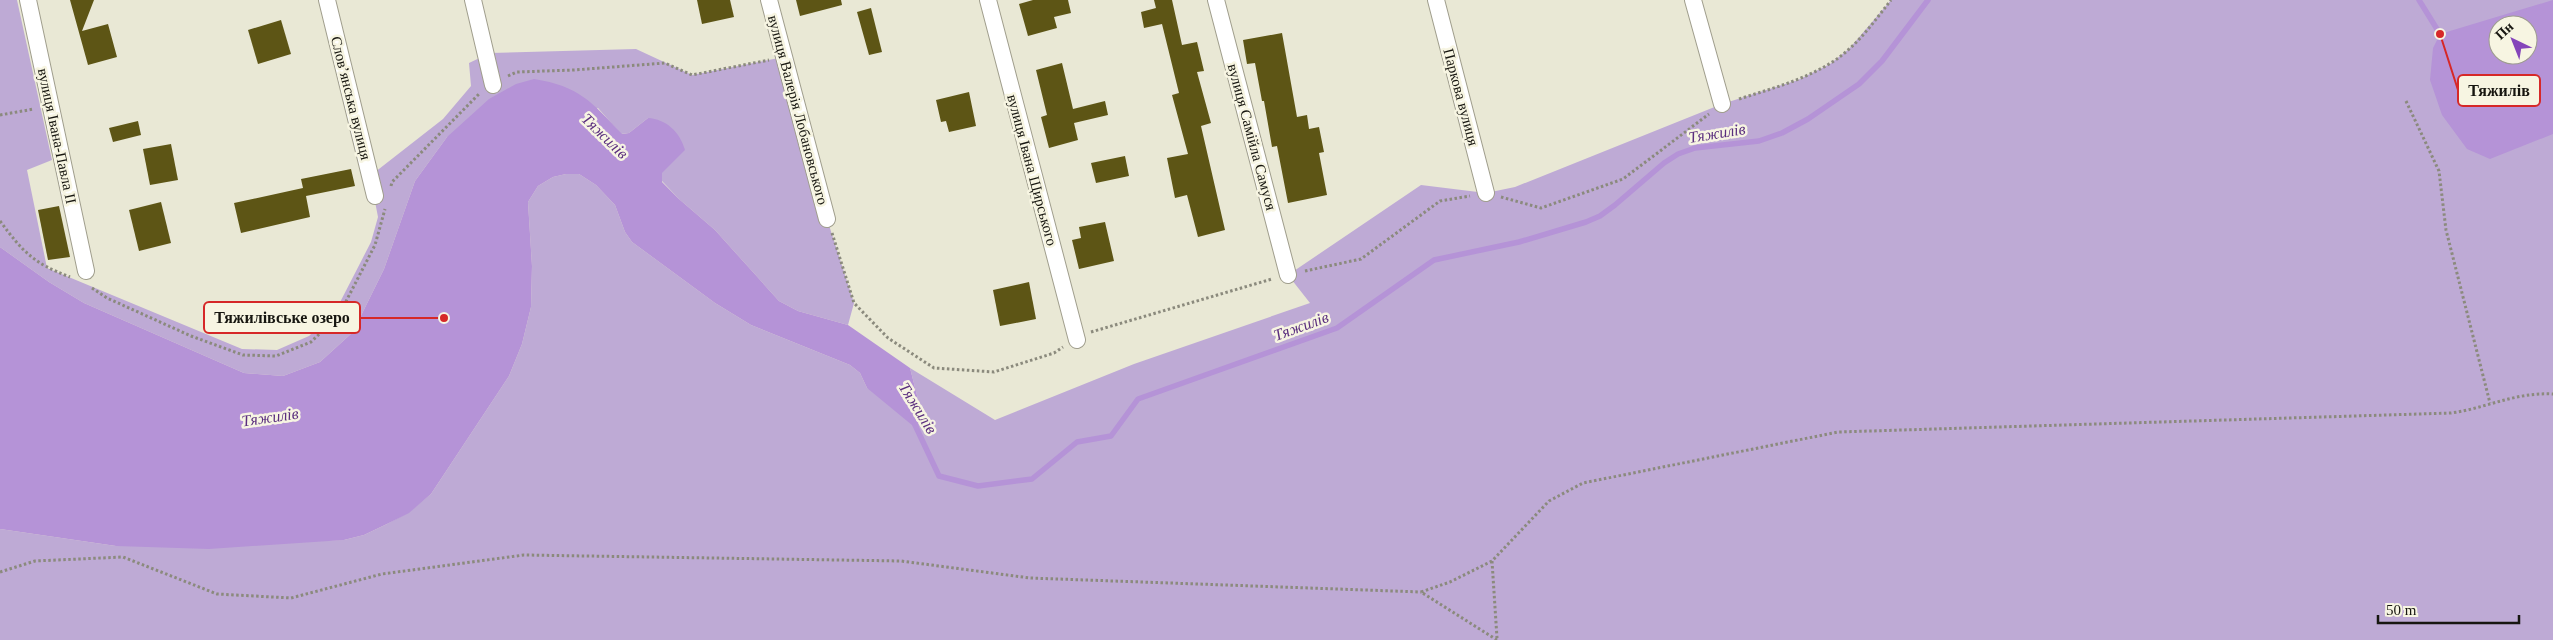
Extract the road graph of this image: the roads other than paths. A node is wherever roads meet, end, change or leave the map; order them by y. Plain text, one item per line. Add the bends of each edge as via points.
1 (28, 0) edge
2 (327, 0) edge
3 (473, 0) edge
4 (769, 0) edge
5 (988, 0) edge
6 (1216, 0) edge
7 (1436, 0) edge
8 (1693, 0) edge
9 (493, 85) road end
10 (1722, 104) road end
11 (1486, 194) road end
12 (384, 196) road end
13 (827, 219) road end
14 (1288, 274) road end
15 (85, 276) road end
16 (1077, 340) road end

1 - 15 street, вулиця Івана-Павла II
2 - 12 street, Словʼянська вулиця
3 - 9 street
4 - 13 street, вулиця Валерія Лобановського
5 - 16 street, вулиця Івана Щирського
6 - 14 street, вулиця Самійла Самуся
7 - 11 street, Паркова вулиця
8 - 10 street

